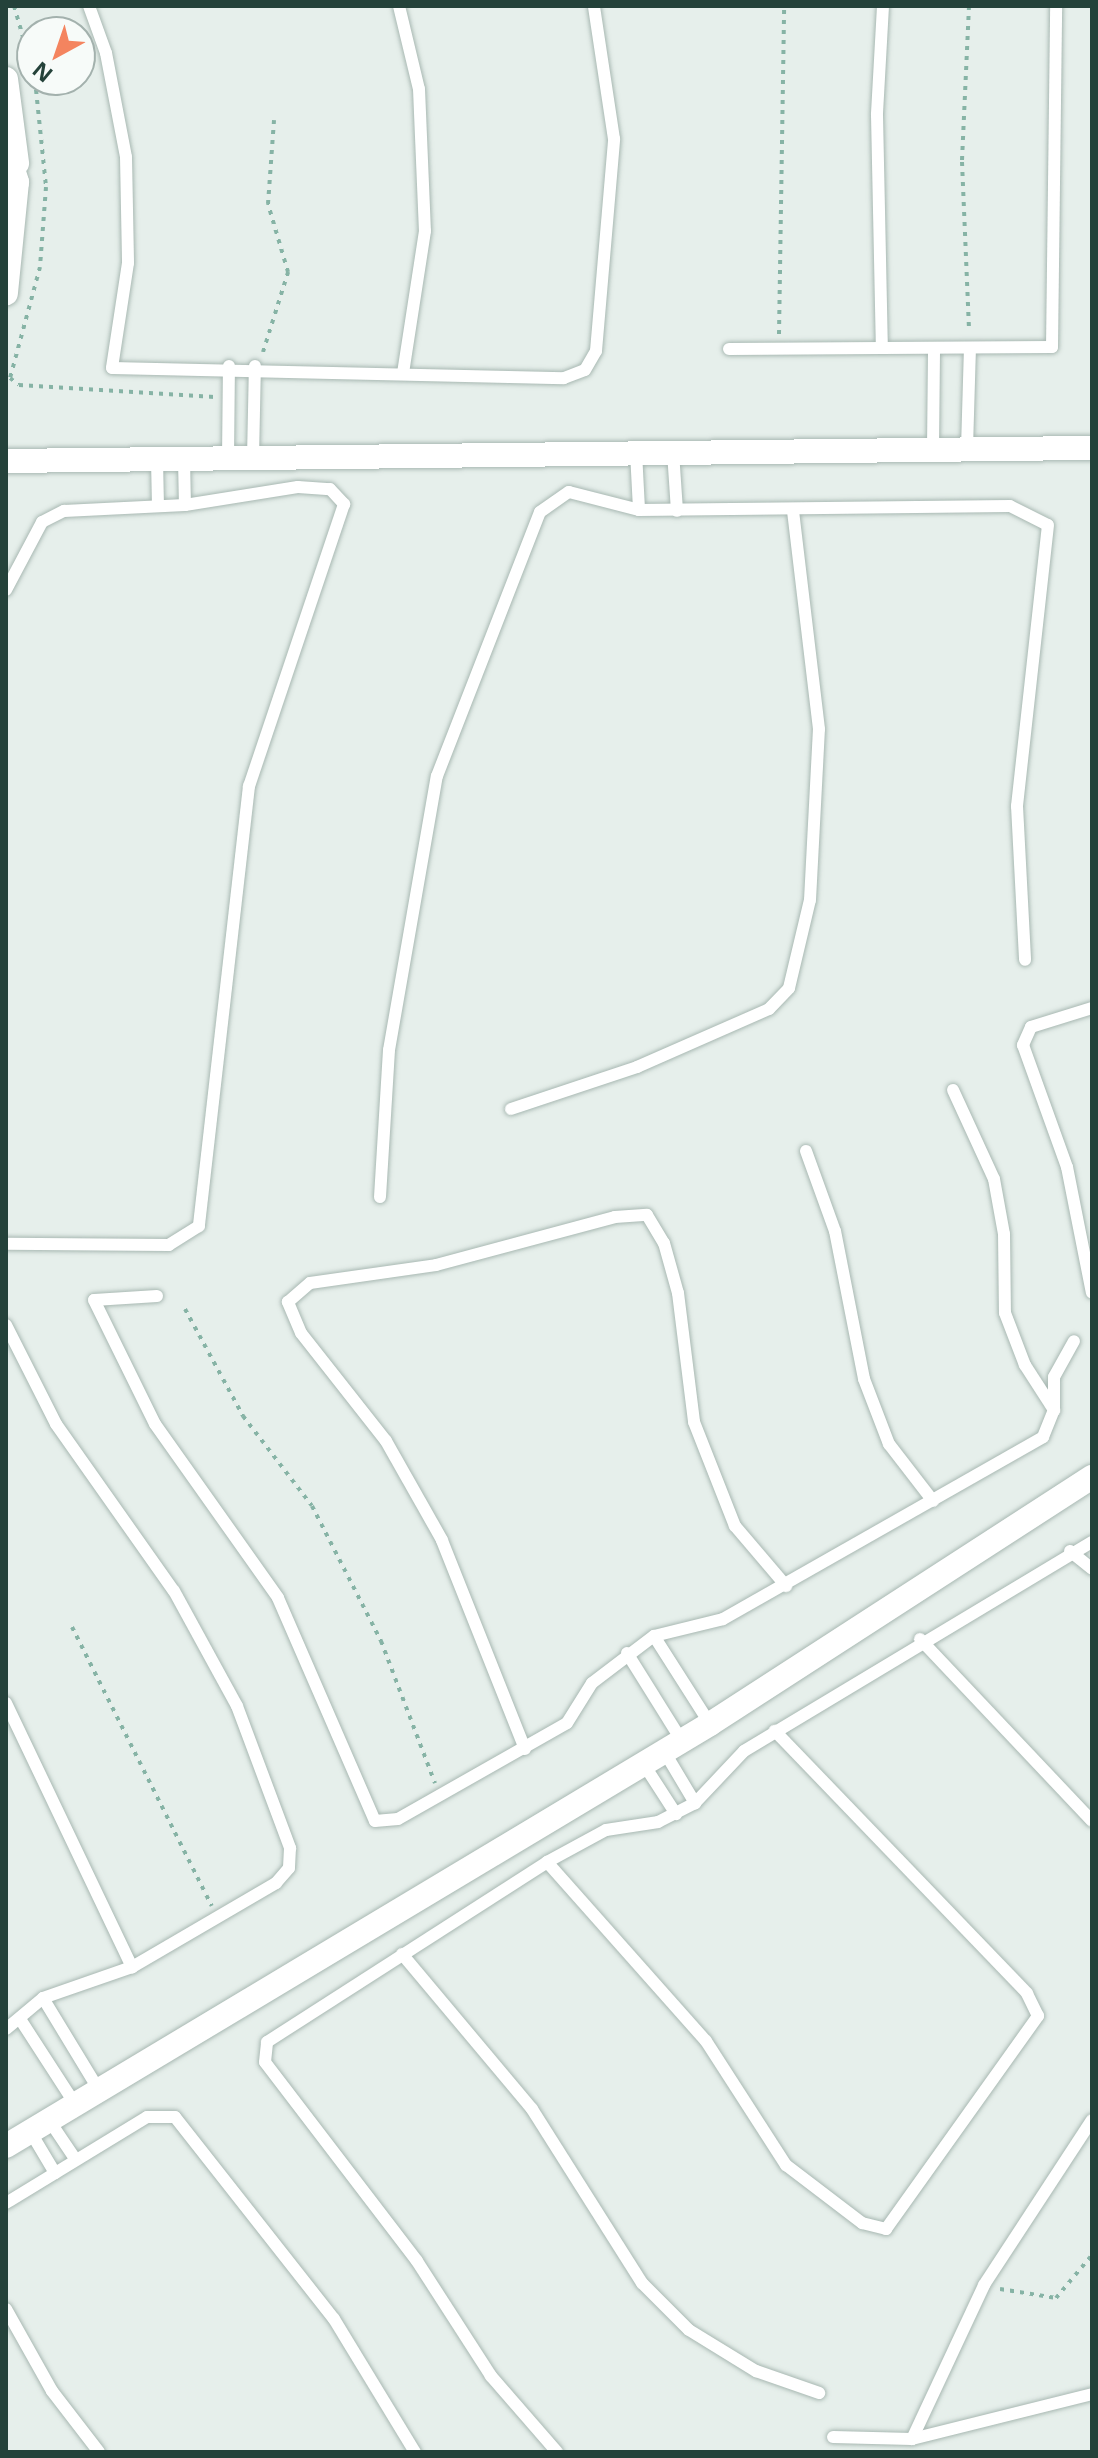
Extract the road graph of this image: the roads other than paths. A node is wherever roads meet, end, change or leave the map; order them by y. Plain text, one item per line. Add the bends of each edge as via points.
1 (89, 6) edge
2 (399, 6) edge
3 (594, 6) edge
4 (883, 6) edge
5 (1056, 6) edge
6 (6, 79) edge
7 (6, 146) edge
8 (17, 182) junction
9 (6, 293) edge
10 (882, 348) junction
11 (934, 348) junction
12 (970, 348) junction
13 (729, 349) dead end
14 (229, 366) junction
15 (260, 366) junction
16 (403, 373) junction
17 (933, 448) junction
18 (967, 448) junction
19 (1092, 448) edge
20 (636, 452) junction
21 (673, 452) junction
22 (228, 458) junction
23 (253, 458) junction
24 (157, 459) junction
25 (184, 459) junction
26 (6, 461) edge
27 (158, 505) junction
28 (185, 505) junction
29 (639, 510) junction
30 (793, 510) junction
31 (677, 511) junction
32 (6, 590) edge
33 (1025, 960) dead end
34 (1092, 1008) edge
35 (953, 1090) dead end
36 (511, 1109) dead end
37 (806, 1151) dead end
38 (380, 1197) dead end
39 (6, 1244) edge
40 (1092, 1293) edge
41 (157, 1296) dead end
42 (6, 1325) edge
43 (1074, 1341) dead end
44 (1054, 1410) junction
45 (1092, 1477) edge
46 (933, 1501) junction
47 (1092, 1542) edge
48 (1070, 1551) junction
49 (1092, 1569) edge
50 (786, 1586) junction
51 (654, 1636) junction
52 (920, 1639) junction
53 (627, 1653) junction
54 (6, 1703) edge
55 (710, 1724) junction
56 (775, 1731) junction
57 (525, 1749) junction
58 (663, 1752) junction
59 (695, 1803) junction
60 (676, 1814) junction
61 (1092, 1821) edge
62 (547, 1862) junction
63 (402, 1954) junction
64 (132, 1967) junction
65 (43, 1998) junction
66 (20, 2019) junction
67 (6, 2029) edge
68 (99, 2090) junction
69 (75, 2104) junction
70 (1092, 2120) edge
71 (39, 2126) junction
72 (6, 2146) edge
73 (76, 2160) junction
74 (55, 2173) junction
75 (6, 2203) edge
76 (6, 2309) edge
77 (819, 2393) dead end
78 (1092, 2394) edge
79 (833, 2437) dead end
80 (912, 2439) junction
81 (99, 2452) edge
82 (415, 2452) edge
83 (557, 2452) edge

1 - 14 lane via 106,53 126,157 128,263 112,368
2 - 16 lane via 419,89 425,231
3 - 16 lane via 614,139 596,351 585,370 564,378
4 - 10 lane via 877,115
5 - 12 lane via 1052,347
6 - 8 street
7 - 8 street
8 - 9 street
10 - 11 lane
10 - 13 lane
11 - 12 lane
11 - 17 lane
12 - 18 lane
14 - 15 lane
14 - 22 lane
15 - 16 lane
15 - 23 lane
17 - 18 street
17 - 21 street
18 - 19 street
20 - 21 street
20 - 23 street
20 - 29 lane
21 - 31 lane
22 - 23 street
22 - 25 street
24 - 25 street
24 - 26 street
24 - 27 lane
25 - 28 lane
27 - 28 lane
27 - 32 lane via 64,511 42,522
28 - 39 lane via 298,487 330,489 344,504 249,786 228,920 204,1211 189,1237 169,1245
29 - 31 lane
29 - 38 lane via 569,492 540,512 437,776 389,1050
30 - 31 lane
30 - 33 lane via 1010,506 1048,525 1017,806
30 - 36 lane via 819,729 810,900 789,988 769,1009 637,1067
34 - 40 lane via 1031,1027 1023,1045 1067,1167
35 - 44 lane via 994,1179 1004,1234 1005,1313
37 - 46 lane via 835,1231 864,1379 889,1444
41 - 57 lane via 94,1300 155,1424 278,1598 362,1802 375,1821 398,1819
42 - 64 lane via 56,1424 174,1591 237,1706 284,1830 289,1868 218,1919
43 - 44 lane via 1054,1377
44 - 46 lane via 1043,1437
45 - 55 street
46 - 50 lane
47 - 48 lane
48 - 49 lane
48 - 52 lane
50 - 51 lane via 723,1619
50 - 57 lane via 735,1526 694,1422 678,1293 664,1243 647,1215 436,1265 310,1283 288,1302 301,1333 386,1441 442,1540
51 - 53 lane
51 - 55 lane
52 - 56 lane
52 - 61 lane
53 - 57 lane via 592,1683 567,1723
53 - 58 lane
54 - 64 lane
55 - 58 street
56 - 59 lane via 744,1751
56 - 62 lane via 1027,1993 1038,2016 886,2229 862,2223 786,2165 706,2041
58 - 59 lane
58 - 60 lane
58 - 68 street
59 - 60 lane
60 - 62 lane via 606,1830
62 - 63 lane
63 - 77 lane via 532,2109 642,2283 689,2330 756,2371
63 - 83 lane via 278,2032 263,2051 265,2062 417,2261 491,2376
64 - 65 lane
65 - 66 lane
65 - 68 lane
66 - 67 lane
66 - 69 lane
68 - 69 street
69 - 71 street
70 - 80 lane via 984,2285
71 - 72 street
71 - 73 lane
71 - 74 lane
73 - 74 lane
73 - 82 lane via 147,2117 186,2125 334,2319
74 - 75 lane
76 - 81 lane via 52,2391
78 - 80 lane
79 - 80 lane

